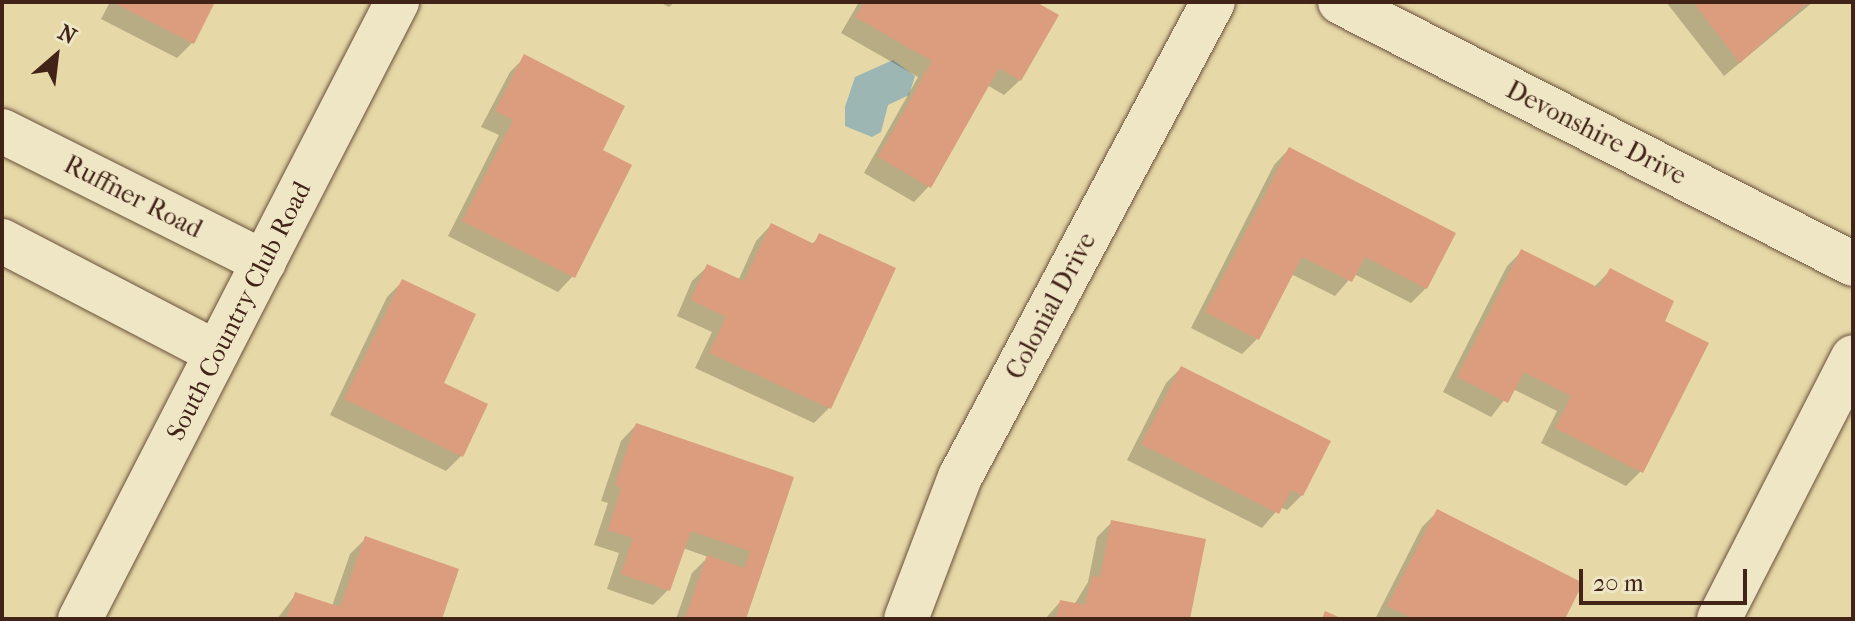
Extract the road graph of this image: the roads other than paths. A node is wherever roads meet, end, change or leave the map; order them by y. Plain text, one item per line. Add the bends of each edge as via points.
1 (397, 2) edge
2 (1213, 2) edge
3 (1340, 2) edge
4 (2, 131) edge
5 (2, 241) edge
6 (264, 262) junction
7 (1853, 264) edge
8 (217, 353) junction
9 (1853, 357) edge
10 (80, 619) edge
11 (906, 619) edge
12 (1719, 619) edge

1 - 6 street, South Country Club Road
2 - 11 street, Colonial Drive via 960,477
3 - 7 street, Devonshire Drive
4 - 6 street, Ruffner Road
5 - 8 street
6 - 8 street, South Country Club Road
8 - 10 street, South Country Club Road
9 - 12 street

